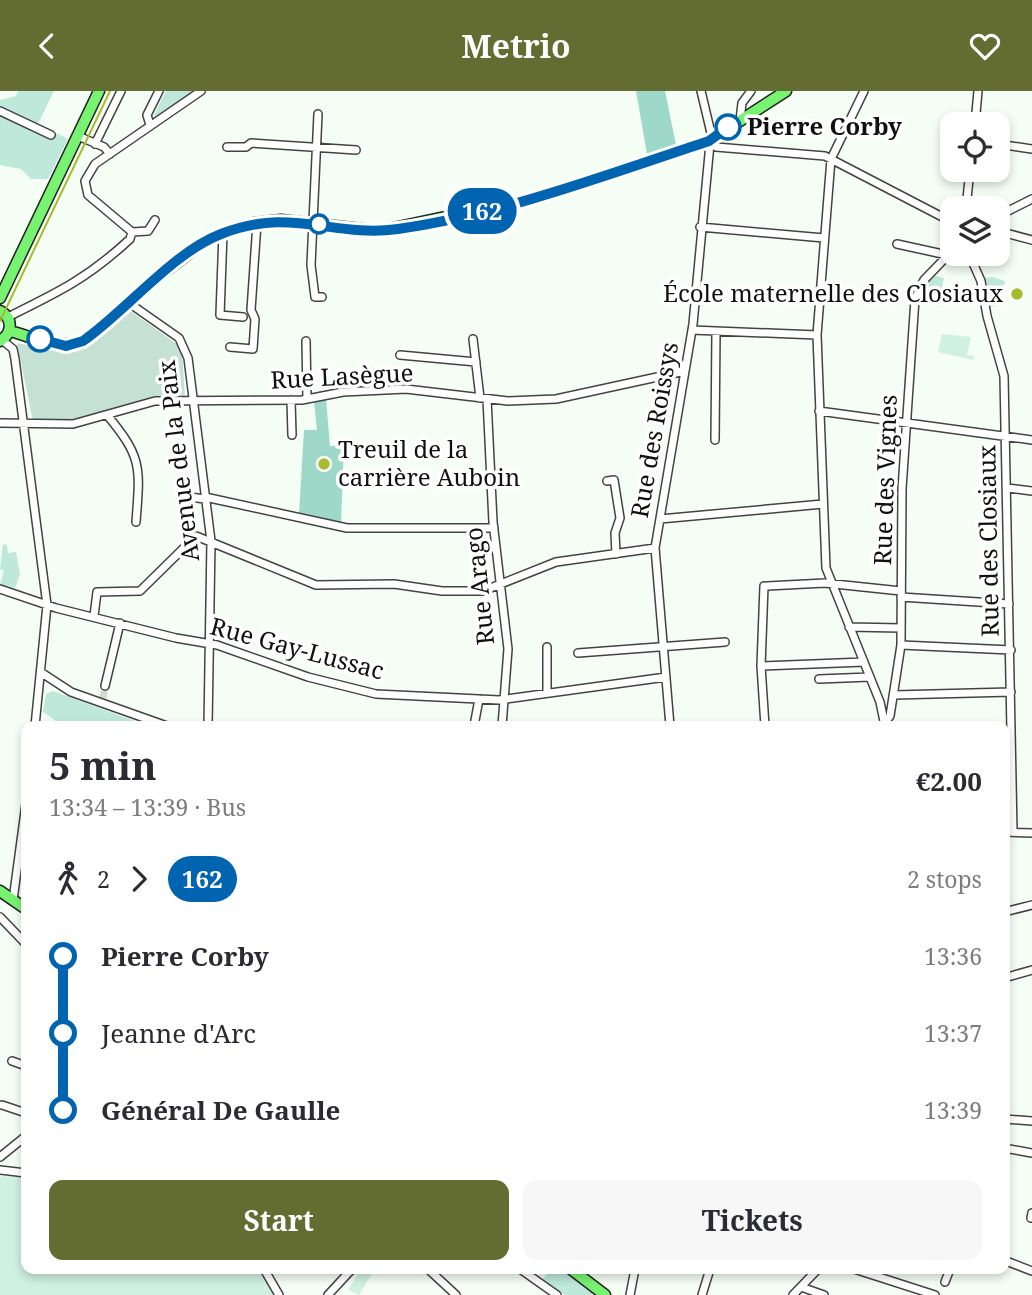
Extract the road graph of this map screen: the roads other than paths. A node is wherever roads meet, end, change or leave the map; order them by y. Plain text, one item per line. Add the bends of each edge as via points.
1 (99, 91) edge
2 (121, 91) edge
3 (159, 91) edge
4 (201, 91) edge
5 (701, 91) edge
6 (786, 91) edge
7 (864, 91) edge
8 (978, 91) edge
9 (749, 94) edge
10 (0, 111) edge
11 (752, 111) junction
12 (976, 112) edge
13 (318, 114) dead end
14 (740, 120) junction
15 (150, 125) junction
16 (51, 135) dead end
17 (78, 136) junction
18 (709, 141) junction
19 (95, 144) junction
20 (1010, 146) edge
21 (228, 147) dead end
22 (317, 148) junction
23 (1032, 149) edge
24 (356, 150) dead end
25 (110, 154) junction
26 (831, 159) junction
27 (1032, 198) edge
28 (1010, 210) edge
29 (940, 216) edge
30 (155, 220) dead end
31 (257, 223) junction
32 (313, 223) junction
33 (700, 227) junction
34 (132, 232) junction
35 (223, 233) junction
36 (1010, 234) edge
37 (824, 238) junction
38 (1032, 240) edge
39 (897, 244) dead end
40 (940, 251) edge
41 (940, 263) edge
42 (975, 266) edge
43 (321, 297) dead end
44 (0, 298) edge
45 (129, 303) junction
46 (4, 314) edge
47 (243, 317) dead end
48 (692, 330) junction
49 (10, 331) junction
50 (716, 331) junction
51 (817, 335) junction
52 (472, 339) dead end
53 (1, 341) edge
54 (306, 341) dead end
55 (230, 347) dead end
56 (400, 355) dead end
57 (476, 362) junction
58 (685, 371) junction
59 (307, 399) junction
60 (484, 399) junction
61 (292, 400) junction
62 (193, 401) junction
63 (819, 411) junction
64 (107, 415) junction
65 (906, 422) junction
66 (0, 423) edge
67 (24, 426) junction
68 (292, 435) dead end
69 (1006, 436) junction
70 (715, 440) dead end
71 (1032, 440) edge
72 (607, 481) dead end
73 (1007, 488) junction
74 (1032, 491) edge
75 (182, 496) dead end
76 (205, 498) junction
77 (823, 504) junction
78 (660, 519) junction
79 (136, 522) dead end
80 (494, 528) junction
81 (211, 541) junction
82 (655, 548) junction
83 (616, 554) junction
84 (500, 583) junction
85 (831, 584) junction
86 (0, 589) edge
87 (901, 594) junction
88 (1009, 604) junction
89 (47, 605) junction
90 (94, 616) junction
91 (120, 623) junction
92 (849, 627) junction
93 (901, 628) junction
94 (725, 642) dead end
95 (209, 643) junction
96 (662, 644) junction
97 (901, 645) junction
98 (547, 647) dead end
99 (1011, 650) junction
100 (578, 653) dead end
101 (864, 662) junction
102 (761, 666) junction
103 (42, 673) junction
104 (666, 677) junction
105 (870, 677) junction
106 (819, 679) dead end
107 (106, 686) tunnel mouth
108 (547, 692) junction
109 (1011, 692) junction
110 (894, 695) junction
111 (479, 699) junction
112 (505, 699) junction
113 (36, 721) edge
114 (154, 721) edge
115 (208, 721) edge
116 (475, 721) edge
117 (503, 721) edge
118 (670, 721) edge
119 (765, 721) edge
120 (884, 721) edge
121 (887, 721) edge
122 (1009, 721) edge
123 (1010, 832) edge
124 (1032, 833) edge
125 (21, 848) edge
126 (0, 891) edge
127 (13, 900) junction
128 (1032, 905) edge
129 (21, 906) edge
130 (1010, 910) edge
131 (0, 916) edge
132 (21, 939) edge
133 (1032, 970) edge
134 (1010, 976) edge
135 (12, 1061) dead end
136 (21, 1064) edge
137 (2, 1105) dead end
138 (21, 1111) edge
139 (1010, 1119) edge
140 (1032, 1121) edge
141 (21, 1140) edge
142 (1010, 1149) edge
143 (1032, 1153) edge
144 (0, 1157) edge
145 (0, 1170) edge
146 (21, 1172) edge
147 (1010, 1263) edge
148 (1032, 1271) edge
149 (267, 1274) edge
150 (347, 1274) edge
151 (433, 1274) edge
152 (527, 1274) edge
153 (577, 1274) edge
154 (634, 1274) edge
155 (708, 1274) edge
156 (813, 1274) edge
157 (870, 1274) edge
158 (948, 1274) edge
159 (946, 1282) dead end
160 (801, 1287) junction
161 (279, 1295) edge
162 (328, 1295) edge
163 (456, 1295) edge
164 (557, 1295) edge
165 (605, 1295) edge
166 (630, 1295) edge
167 (702, 1295) edge
168 (793, 1295) edge
169 (824, 1295) edge
170 (935, 1295) edge

1 - 17 main road
2 - 19 street
3 - 15 street via 147,115
4 - 15 street
5 - 18 street, Rue des Roissys
6 - 11 main road
7 - 26 street
8 - 12 street
9 - 11 street
9 - 14 street via 742,103
10 - 16 street
11 - 14 main road
13 - 22 street
14 - 18 main road
15 - 25 street
17 - 19 street
17 - 44 main road
18 - 26 street via 716,147
18 - 32 main road via 541,197 410,227 379,231
18 - 33 street, Rue des Roissys
19 - 25 street
20 - 23 street
21 - 22 street via 251,143
22 - 24 street
22 - 32 street
25 - 34 street via 91,168 84,187
26 - 29 street
26 - 37 street
27 - 28 street
30 - 34 street via 148,231
31 - 32 main road
31 - 35 main road
31 - 55 street via 253,349
32 - 43 street via 310,265 315,297
33 - 37 street
33 - 48 street, Rue des Roissys
34 - 46 street via 97,269 57,294
35 - 45 main road via 200,245
35 - 47 street via 220,315
36 - 38 street
37 - 51 street
39 - 40 street
41 - 65 street, Rue des Vignes via 924,280 915,299
42 - 69 street, Rue des Closiaux via 1004,376
45 - 49 main road via 74,345
45 - 62 street, Avenue de la Paix via 182,341
46 - 49 main road
48 - 50 street
48 - 58 street, Rue des Roissys
49 - 53 main road
50 - 51 street
50 - 70 street
51 - 63 street
52 - 57 street, Rue Arago
53 - 67 street via 13,349
54 - 59 street
56 - 57 street
57 - 60 street, Rue Arago
58 - 60 street, Rue Lasègue via 556,399
58 - 78 street, Rue des Roissys
59 - 60 street, Rue Lasègue via 406,389
59 - 61 street, Rue Lasègue
60 - 80 street, Rue Arago
61 - 62 street, Rue Lasègue
61 - 68 street
62 - 64 street, Rue Lasègue via 155,401
62 - 76 street, Avenue de la Paix
63 - 65 street
63 - 77 street
64 - 67 street, Rue Lasègue via 73,424
64 - 79 street via 131,444 140,471
65 - 69 street
65 - 87 street, Rue des Vignes
66 - 67 street, Rue Lasègue
67 - 89 street
69 - 71 street
69 - 73 street, Rue des Closiaux
72 - 83 street via 614,480 620,517
73 - 74 street
73 - 88 street, Rue des Closiaux
75 - 76 street
76 - 80 street via 347,529
76 - 81 street, Avenue de la Paix
77 - 78 street
77 - 85 street
78 - 82 street, Rue des Roissys
80 - 84 street, Rue Arago
81 - 84 street via 316,585 394,584 481,591
81 - 90 street via 196,536 140,591 99,590
81 - 95 street, Avenue de la Paix
82 - 83 street
82 - 96 street, Rue des Roissys
83 - 84 street via 556,562
84 - 112 street, Rue Arago via 508,649
85 - 87 street
85 - 92 street
85 - 102 street via 765,586
86 - 89 street, Rue Gay-Lussac
87 - 88 street
87 - 93 street, Rue des Vignes
88 - 99 street, Rue des Closiaux
89 - 90 street, Rue Gay-Lussac
89 - 103 street
90 - 91 street, Rue Gay-Lussac
91 - 95 street, Rue Gay-Lussac
91 - 107 street
92 - 93 street
92 - 101 street
93 - 97 street, Rue des Vignes
94 - 96 street
95 - 111 street, Rue Gay-Lussac via 308,677 376,694
95 - 115 street, Avenue de la Paix
96 - 100 street
96 - 104 street, Rue des Roissys
97 - 99 street
97 - 110 street, Rue des Vignes
98 - 108 street
99 - 109 street, Rue des Closiaux
101 - 102 street
101 - 105 street
102 - 119 street
103 - 113 street
103 - 114 street via 71,692
104 - 108 street, Rue Gay-Lussac
104 - 118 street, Rue des Roissys
105 - 106 street
105 - 120 street
108 - 112 street, Rue Gay-Lussac
109 - 110 street
109 - 122 street, Rue des Closiaux
110 - 121 street, Rue des Vignes
111 - 112 street, Rue Gay-Lussac
111 - 116 street
112 - 117 street, Rue Arago
123 - 124 street
125 - 127 street
126 - 127 main road
127 - 129 main road
128 - 130 street
131 - 132 street
133 - 134 street
135 - 136 street
137 - 138 street
139 - 140 street
141 - 144 street
142 - 143 street
145 - 146 street
147 - 148 street
149 - 161 street
150 - 162 street
151 - 163 street
152 - 164 street
153 - 165 main road
154 - 166 street
155 - 167 street
156 - 160 street
157 - 170 street
158 - 159 street
160 - 168 street
160 - 169 street

